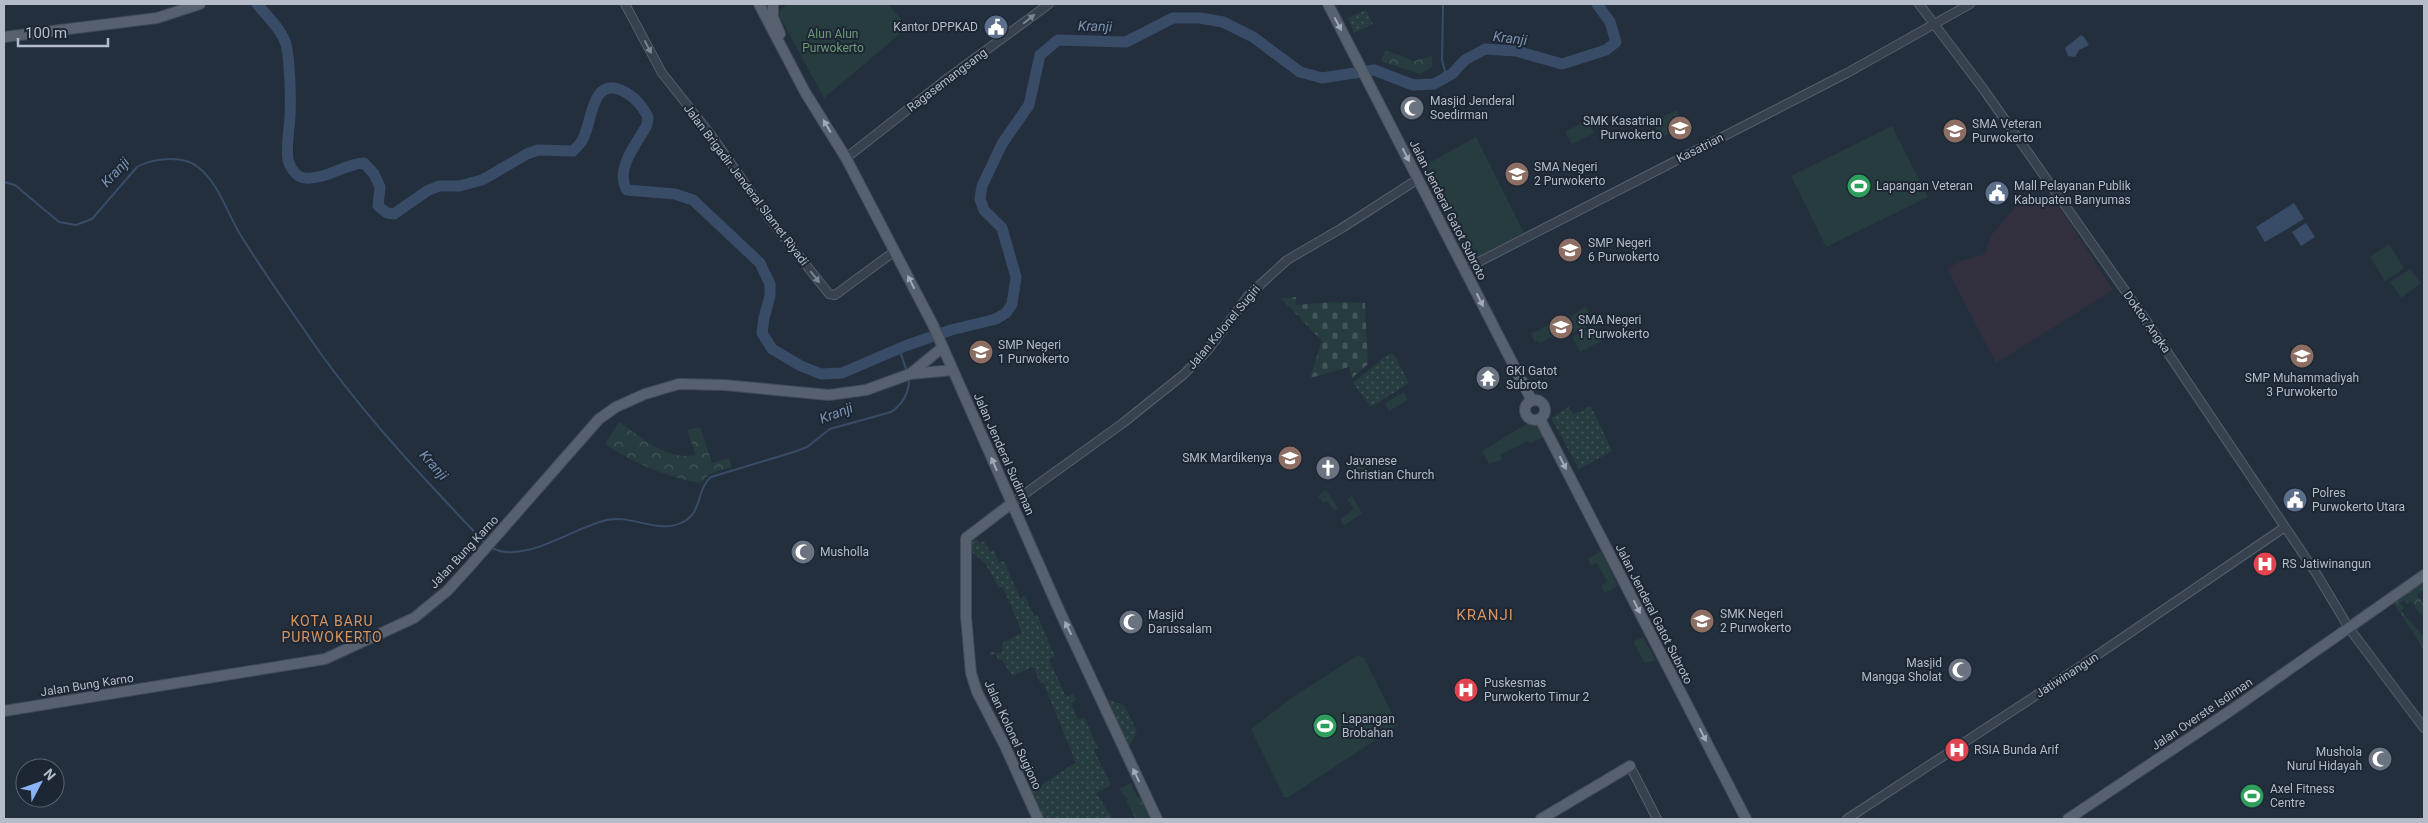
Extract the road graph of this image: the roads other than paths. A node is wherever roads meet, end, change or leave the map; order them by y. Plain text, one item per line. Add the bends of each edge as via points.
1 (200, 4) edge
2 (625, 4) edge
3 (759, 4) edge
4 (1049, 4) edge
5 (1328, 4) edge
6 (1919, 4) edge
7 (1970, 4) edge
8 (771, 5) edge
9 (1934, 24) junction
10 (4, 36) edge
11 (814, 105) junction
12 (846, 158) junction
13 (1418, 179) junction
14 (895, 251) junction
15 (1464, 269) junction
16 (942, 345) junction
17 (953, 370) junction
18 (907, 375) junction
19 (1012, 503) junction
20 (2285, 527) junction
21 (2424, 576) edge
22 (2349, 628) junction
23 (4, 711) edge
24 (2424, 728) edge
25 (1630, 766) joint
26 (1038, 819) edge
27 (1157, 819) edge
28 (1541, 819) edge
29 (1657, 819) edge
30 (1746, 819) edge
31 (1847, 819) edge
32 (2068, 819) edge

1 - 10 main road via 157,18
2 -> 14 street, Jalan Brigadir Jenderal Slamet Riyadi via 662,73 829,294 835,295
3 - 11 main road, Jalan Jenderal Sudirman via 804,92
12 -> 4 street, Ragasemangsang
5 -> 13 main road, Jalan Jenderal Gatot Subroto
6 - 9 street, Doktor Angka
7 - 9 street, Kasatrian
8 - 11 main road, Jalan Jenderal Sudirman via 777,30 814,97
9 - 15 street, Kasatrian via 1847,73
9 - 20 street, Doktor Angka via 2145,319
12 -> 11 main road, Jalan Jenderal Sudirman
12 - 14 main road, Jalan Jenderal Sudirman
13 - 15 main road, Jalan Jenderal Gatot Subroto
13 - 19 street, Jalan Kolonel Sugiri via 1287,260 1248,296 1208,350 1183,375
16 -> 14 main road, Jalan Jenderal Sudirman
15 -> 30 main road, Jalan Jenderal Gatot Subroto via 1532,400 1544,406 1545,413 1540,419
16 - 17 main road, Jalan Jenderal Sudirman
16 - 18 main road
17 - 18 main road
19 -> 17 main road, Jalan Jenderal Sudirman
18 - 23 main road, Jalan Bung Karno via 849,394 702,384 679,384 645,394 599,419 447,591 414,618 325,659
19 - 26 main road, Jalan Kolonel Sugiono via 966,538 970,669 977,692
27 -> 19 main road, Jalan Jenderal Sudirman
20 - 22 street, Doktor Angka
20 - 31 street, Jatiwinangun
21 - 22 main road, Jalan Overste Isdiman
22 - 24 street, Doktor Angka
22 - 32 main road, Jalan Overste Isdiman
25 - 28 main road
25 - 29 street

